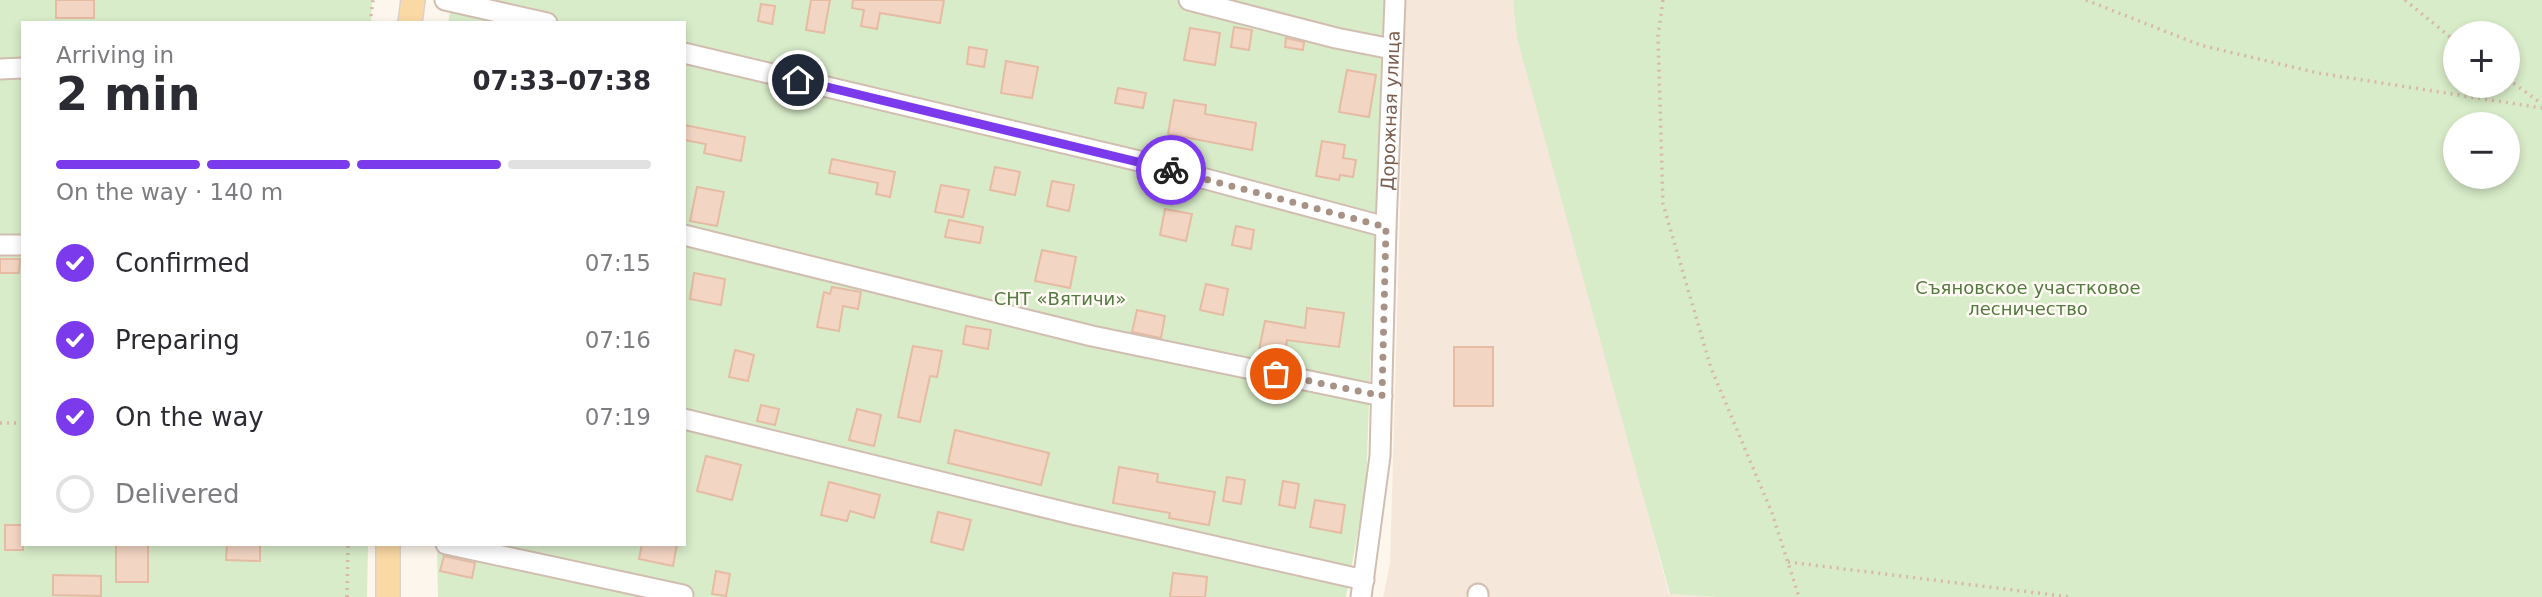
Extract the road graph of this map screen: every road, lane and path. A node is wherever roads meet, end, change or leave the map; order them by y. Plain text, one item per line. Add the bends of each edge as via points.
1 (373, 0) edge
2 (413, 0) edge
3 (445, 0) edge
4 (1189, 0) edge
5 (1395, 0) edge
6 (1663, 0) edge
7 (2086, 0) edge
8 (2404, 0) edge
9 (370, 21) edge
10 (411, 21) edge
11 (538, 21) edge
12 (2443, 31) edge
13 (1392, 49) junction
14 (686, 53) edge
15 (21, 68) edge
16 (0, 69) edge
17 (2520, 89) edge
18 (2542, 106) edge
19 (1386, 227) junction
20 (686, 235) edge
21 (0, 245) edge
22 (21, 245) edge
23 (1382, 396) junction
24 (686, 419) edge
25 (0, 423) edge
26 (21, 423) edge
27 (348, 546) edge
28 (388, 546) edge
29 (455, 546) edge
30 (1788, 562) junction
31 (1362, 589) edge
32 (683, 594) dead end
33 (347, 597) edge
34 (388, 597) edge
35 (1799, 597) edge
36 (2070, 597) edge

1 - 9 path
2 - 10 main road
3 - 11 street
4 - 13 street
5 - 13 street, Дорожная улица
6 - 30 path via 1658,36 1662,204 1711,368
7 - 18 path via 2200,45 2318,73
8 - 12 path
13 - 19 street, Дорожная улица
14 - 19 street via 1135,160
15 - 16 street
17 - 18 path
19 - 23 street, Дорожная улица
20 - 23 street via 1092,336
21 - 22 street
23 - 31 street, Дорожная улица via 1380,456
24 - 31 street
25 - 26 path
27 - 33 path
28 - 34 main road
29 - 32 street
30 - 35 path
30 - 36 path

